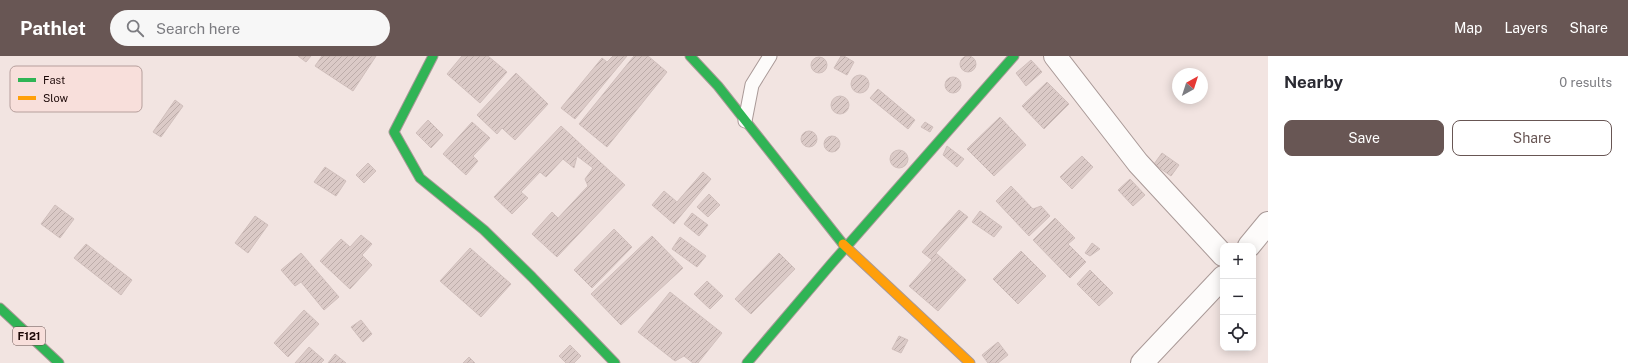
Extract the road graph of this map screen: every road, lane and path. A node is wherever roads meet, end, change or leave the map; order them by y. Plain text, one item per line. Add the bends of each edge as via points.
1 (433, 56) edge
2 (690, 56) edge
3 (770, 56) edge
4 (1014, 56) edge
5 (1054, 56) edge
6 (745, 121) junction
7 (1268, 223) edge
8 (1251, 243) edge
9 (846, 248) junction
10 (1220, 252) edge
11 (1221, 279) edge
12 (0, 308) edge
13 (59, 363) edge
14 (615, 363) edge
15 (747, 363) edge
16 (970, 363) edge
17 (1142, 363) edge

1 - 14 street via 394,132 420,178 532,277
2 - 6 street
3 - 6 lane via 752,85
4 - 9 street
5 - 10 street via 1138,163
6 - 9 street
7 - 8 street
9 - 15 street
9 - 16 street
11 - 17 street
12 - 13 street, F121

